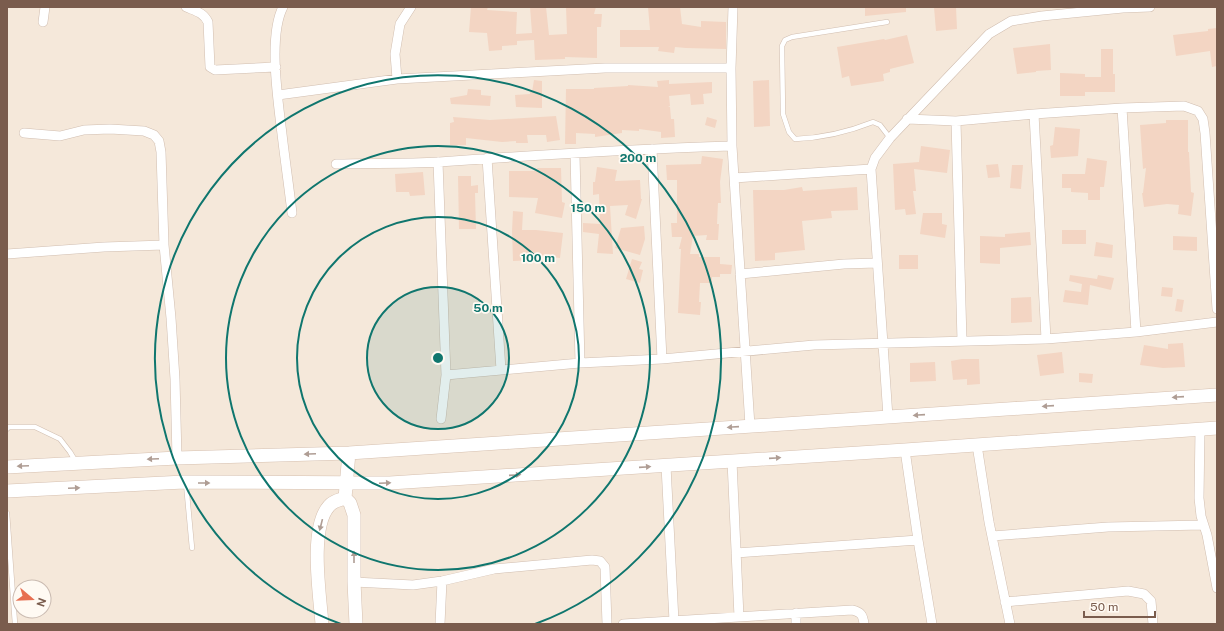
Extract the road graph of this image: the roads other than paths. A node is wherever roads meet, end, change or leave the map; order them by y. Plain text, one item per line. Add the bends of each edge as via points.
1 (45, 7) edge
2 (186, 7) edge
3 (283, 7) edge
4 (411, 7) edge
5 (733, 7) edge
6 (1150, 7) edge
7 (1123, 8) edge
8 (43, 22) dead end
9 (887, 22) dead end
10 (276, 67) junction
11 (731, 68) junction
12 (397, 79) junction
13 (278, 95) junction
14 (1122, 108) junction
15 (1034, 114) junction
16 (907, 119) junction
17 (956, 121) junction
18 (24, 133) dead end
19 (890, 138) junction
20 (732, 146) junction
21 (652, 149) junction
22 (575, 154) junction
23 (487, 158) junction
24 (438, 162) junction
25 (336, 164) dead end
26 (872, 169) junction
27 (734, 178) junction
28 (292, 213) dead end
29 (164, 245) junction
30 (7, 254) edge
31 (878, 263) junction
32 (740, 274) junction
33 (1217, 309) edge
34 (1217, 322) edge
35 (1136, 332) junction
36 (1046, 339) junction
37 (962, 341) junction
38 (882, 343) junction
39 (745, 351) junction
40 (662, 359) junction
41 (580, 363) junction
42 (500, 370) junction
43 (446, 375) junction
44 (1217, 395) edge
45 (888, 417) junction
46 (441, 419) dead end
47 (750, 426) junction
48 (1217, 428) edge
49 (7, 429) edge
50 (1200, 429) junction
51 (977, 445) junction
52 (905, 450) junction
53 (349, 453) junction
54 (177, 458) junction
55 (732, 461) junction
56 (76, 464) junction
57 (666, 466) junction
58 (7, 467) edge
59 (186, 483) junction
60 (346, 484) junction
61 (7, 491) edge
62 (345, 498) junction
63 (7, 514) edge
64 (1203, 525) junction
65 (992, 536) junction
66 (918, 540) junction
67 (192, 548) dead end
68 (736, 553) junction
69 (442, 581) junction
70 (354, 582) junction
71 (1217, 588) edge
72 (1005, 602) junction
73 (796, 613) junction
74 (739, 617) junction
75 (674, 621) junction
76 (703, 622) edge
77 (15, 624) edge
78 (322, 624) edge
79 (356, 624) edge
80 (440, 624) edge
81 (607, 624) edge
82 (623, 624) edge
83 (632, 624) edge
84 (796, 624) edge
85 (864, 624) edge
86 (932, 624) edge
87 (1010, 624) edge
88 (1153, 624) edge

1 - 8 street
2 - 10 street via 205,16 208,22 210,67 215,70
3 - 10 street via 277,25
4 - 12 street via 400,24 395,54
5 - 11 street
6 - 7 street
7 - 16 street via 1011,21 989,34
9 - 19 lane via 785,40 782,46 783,114 789,132 795,139 833,134 873,122 880,125
10 - 13 street
11 - 12 street via 605,68
11 - 20 street
12 - 13 street
13 - 28 street
14 - 15 street
14 - 33 street via 1184,106 1198,111 1203,119
14 - 35 street
15 - 17 street
15 - 36 street
16 - 17 street
16 - 19 street
17 - 37 street
18 - 29 street via 60,136 84,130 110,129 144,131 154,135 159,141 161,152
19 - 26 street via 875,158
20 - 21 street
20 - 27 street
21 - 22 street
21 - 40 street
22 - 23 street
22 - 41 street
23 - 24 street
23 - 42 street
24 - 25 street
24 - 43 street
26 - 27 street
26 - 31 street
27 - 32 street
29 - 30 street
29 - 54 street via 174,364
31 - 32 street
31 - 38 street
32 - 39 street
34 - 35 street
35 - 36 street
36 - 37 street
37 - 38 street
38 - 39 street via 814,344
38 - 45 street
39 - 40 street
39 - 47 street
40 - 41 street
41 - 42 street
42 - 43 street
43 - 46 street
44 -> 45 main road
45 - 47 main road
47 -> 53 main road
48 - 50 main road
49 - 56 lane via 35,427 60,439
50 - 51 main road
50 - 64 street via 1199,498
51 - 52 main road
51 - 65 street
55 -> 52 main road
52 - 66 street
53 -> 54 main road
53 - 60 main road
54 -> 56 main road
55 - 57 main road
55 - 68 street
56 -> 58 main road
60 -> 57 main road
57 - 75 street
59 -> 60 main road
61 -> 59 main road
59 - 67 lane
60 - 62 main road
70 -> 62 main road via 354,515 350,503
62 -> 78 main road via 328,506 320,530 317,555
63 - 77 lane
64 - 65 street via 1108,527
64 - 71 street
65 - 72 street
66 - 68 street
66 - 86 street
68 - 74 street
69 - 70 street via 413,585
69 - 80 street
69 - 81 street via 494,569 600,561 605,567
70 - 79 main road
72 - 87 street
72 - 88 street via 1128,591 1144,594 1151,601
73 - 74 street
73 - 84 street
73 - 85 street via 852,610 858,611 863,617
74 - 76 street
75 - 76 street
75 - 83 street
82 - 83 street

